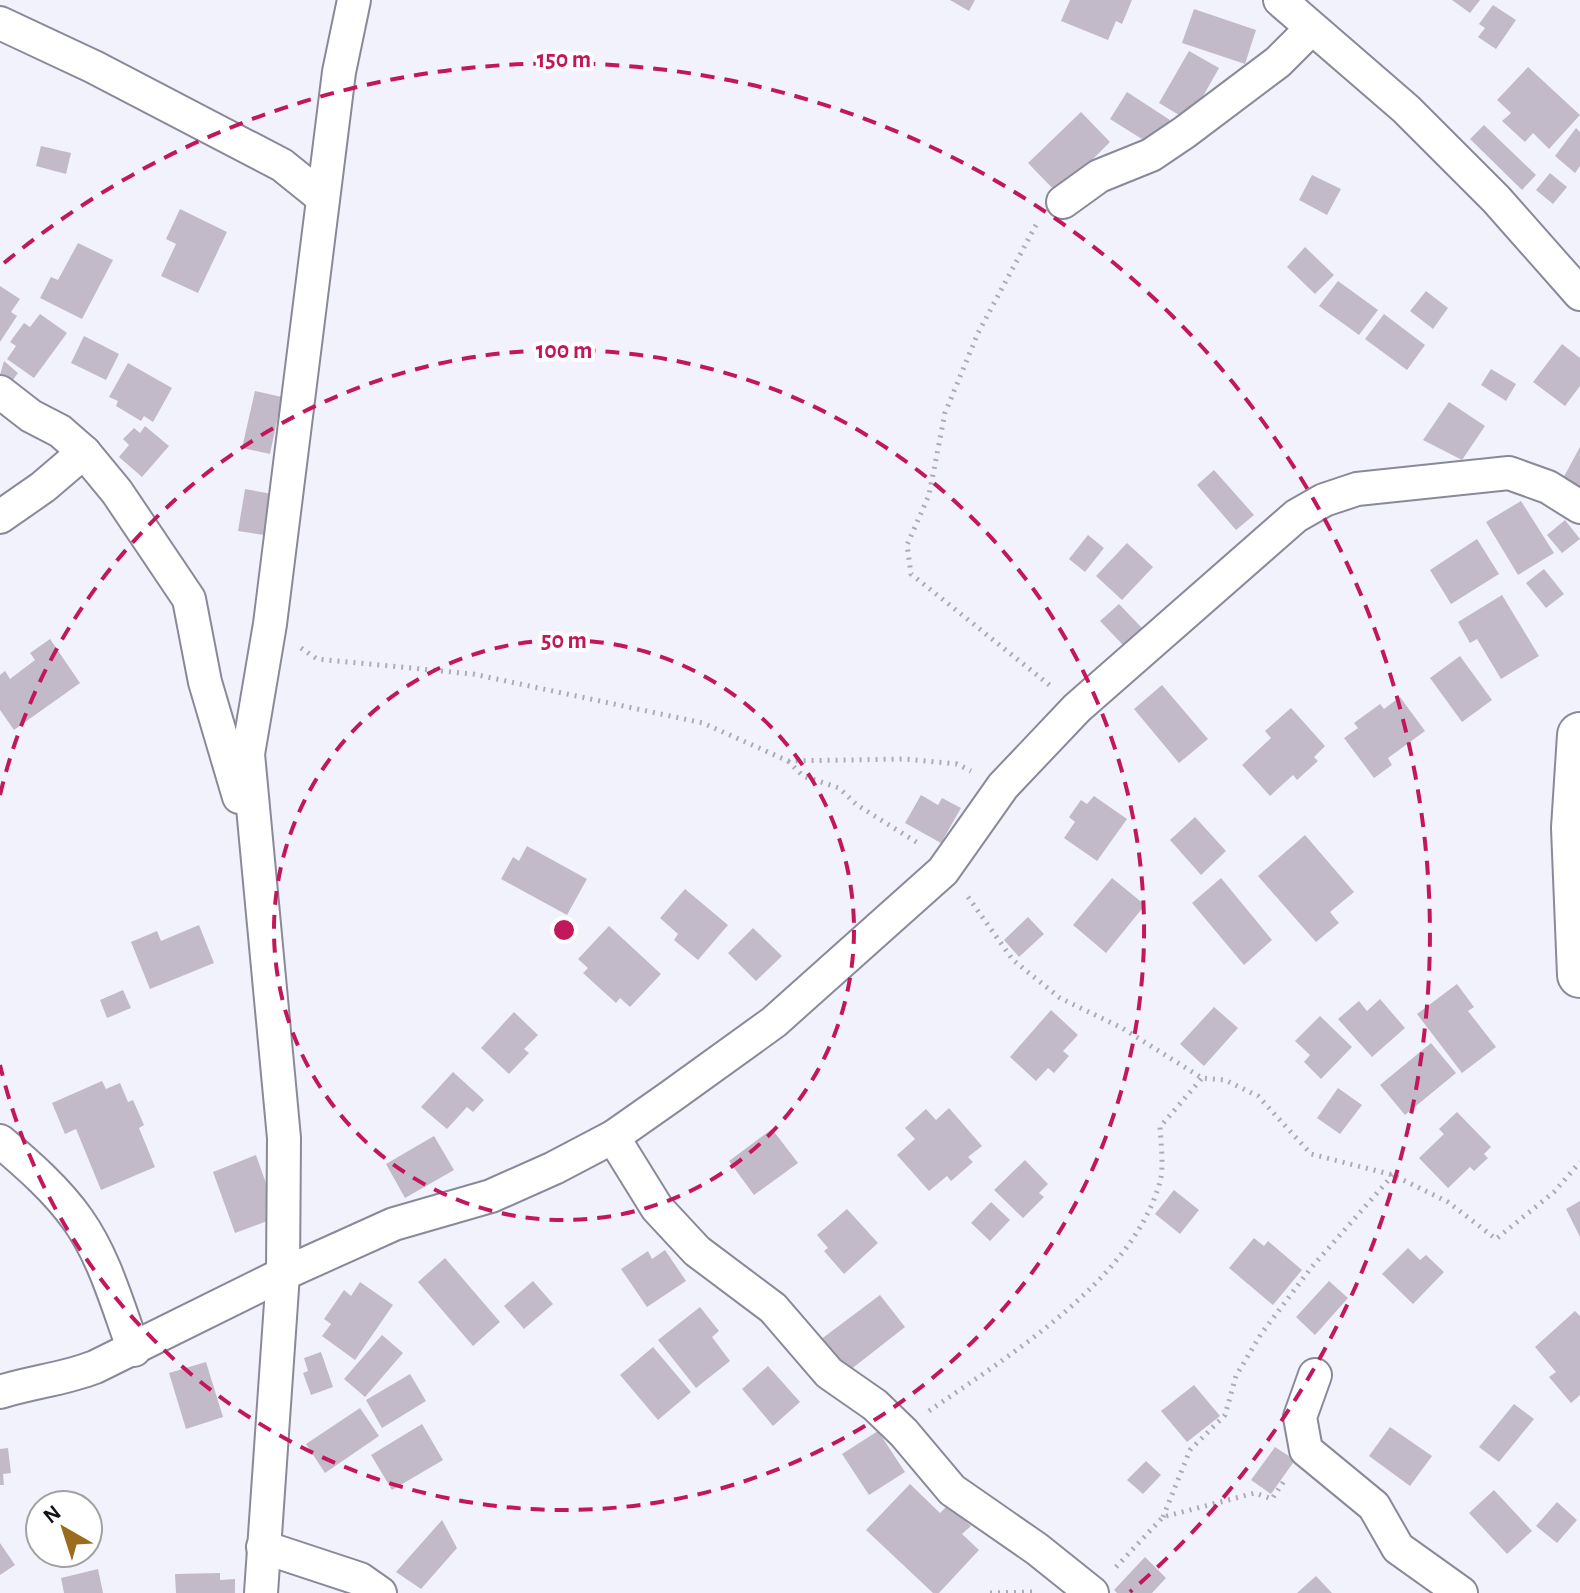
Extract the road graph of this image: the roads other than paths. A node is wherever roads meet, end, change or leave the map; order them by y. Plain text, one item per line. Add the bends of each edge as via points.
1 (354, 0) edge
2 (1280, 0) edge
3 (0, 23) edge
4 (1311, 29) junction
5 (323, 198) junction
6 (1063, 202) road end
7 (1580, 294) edge
8 (0, 392) edge
9 (84, 452) junction
10 (1580, 507) edge
11 (0, 517) edge
12 (1580, 735) edge
13 (254, 842) junction
14 (1580, 975) edge
15 (613, 1137) junction
16 (0, 1141) edge
17 (283, 1274) junction
18 (134, 1350) junction
19 (1315, 1375) dead end
20 (0, 1392) edge
21 (263, 1547) junction
22 (261, 1593) edge
23 (380, 1593) edge
24 (1092, 1593) edge
25 (1461, 1593) edge

1 - 5 street
2 - 4 street
3 - 5 street via 282,165
4 - 6 street via 1278,62 1185,132 1151,155 1099,176
4 - 7 street via 1406,109
5 - 13 street via 270,624 248,754
8 - 9 street
9 - 11 street
9 - 13 street via 189,599 205,682
10 - 15 street via 1548,487 1509,473 1357,489 1296,516 1077,708 1003,786 943,871 774,1022
12 - 14 street via 1574,828
13 - 17 street via 281,1095
15 - 17 street via 491,1196 394,1224
15 - 24 street via 657,1208 697,1251 773,1308 829,1373 904,1433 952,1490
16 - 18 street via 78,1220
17 - 18 street
17 - 21 street
18 - 20 street via 70,1377
19 - 25 street via 1300,1417 1306,1450 1374,1506 1398,1548
21 - 22 street
21 - 23 street via 360,1579

